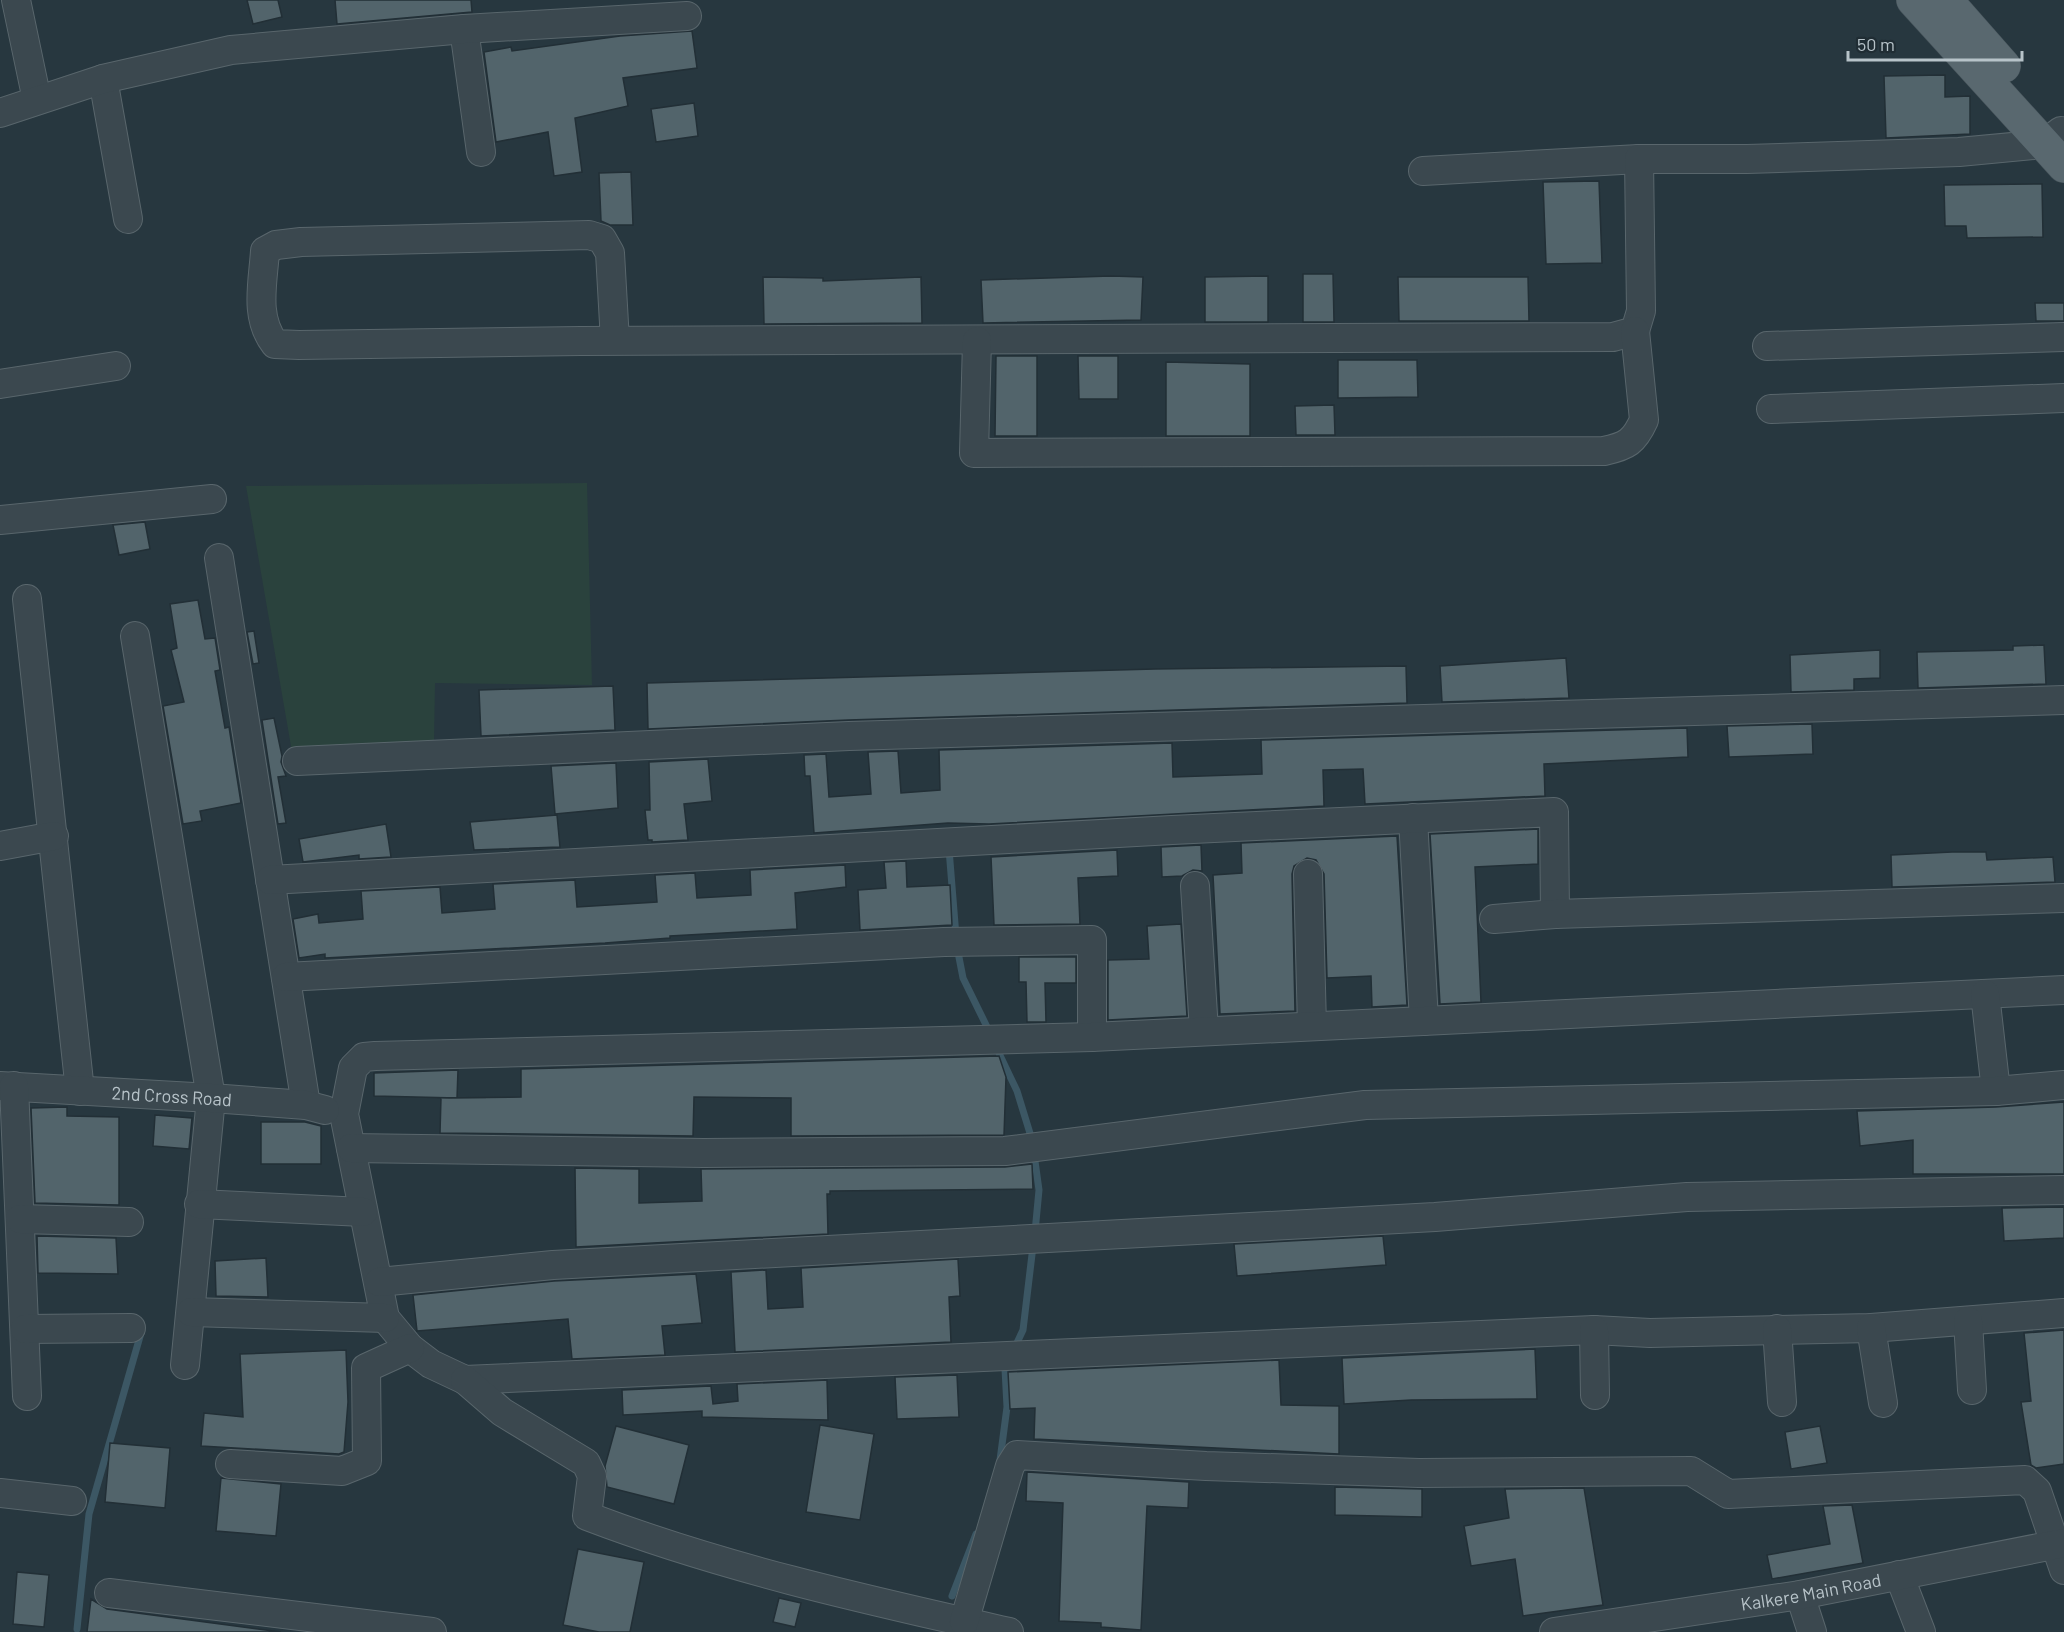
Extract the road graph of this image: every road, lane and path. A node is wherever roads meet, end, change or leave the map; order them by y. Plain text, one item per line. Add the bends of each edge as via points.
1 (16, 0) edge
2 (1913, 0) edge
3 (1946, 0) edge
4 (687, 16) dead end
5 (464, 29) junction
6 (104, 79) junction
7 (38, 100) junction
8 (0, 113) edge
9 (2058, 144) edge
10 (481, 152) dead end
11 (1639, 159) junction
12 (1423, 171) dead end
13 (128, 219) dead end
14 (1635, 331) junction
15 (2064, 338) edge
16 (615, 341) junction
17 (977, 341) junction
18 (1767, 346) dead end
19 (116, 366) dead end
20 (0, 384) edge
21 (2064, 398) edge
22 (1771, 409) dead end
23 (212, 499) dead end
24 (0, 520) edge
25 (219, 558) dead end
26 (27, 599) dead end
27 (135, 636) dead end
28 (2064, 700) edge
29 (297, 761) dead end
30 (1413, 819) junction
31 (54, 836) junction
32 (0, 846) edge
33 (1308, 874) dead end
34 (270, 880) junction
35 (1195, 886) dead end
36 (2064, 898) edge
37 (1555, 914) junction
38 (1494, 919) dead end
39 (286, 977) junction
40 (2064, 990) edge
41 (1984, 994) junction
42 (1424, 1021) junction
43 (1312, 1026) junction
44 (1204, 1031) junction
45 (1092, 1037) junction
46 (2064, 1085) edge
47 (7, 1086) edge
48 (1996, 1090) junction
49 (80, 1091) junction
50 (211, 1098) junction
51 (306, 1106) junction
52 (344, 1114) junction
53 (351, 1148) junction
54 (2064, 1190) edge
55 (199, 1204) junction
56 (363, 1212) junction
57 (20, 1219) junction
58 (129, 1222) dead end
59 (379, 1282) junction
60 (191, 1312) junction
61 (2064, 1313) edge
62 (385, 1318) junction
63 (1968, 1321) junction
64 (130, 1328) dead end
65 (1871, 1328) junction
66 (25, 1329) junction
67 (1777, 1329) junction
68 (1594, 1330) junction
69 (410, 1348) junction
70 (185, 1365) dead end
71 (465, 1380) junction
72 (1972, 1390) dead end
73 (1595, 1395) dead end
74 (27, 1396) dead end
75 (1782, 1402) dead end
76 (1883, 1403) dead end
77 (230, 1464) dead end
78 (0, 1494) edge
79 (72, 1502) dead end
80 (2060, 1552) edge
81 (1899, 1575) junction
82 (109, 1593) dead end
83 (1800, 1595) junction
84 (964, 1622) junction
85 (1695, 1622) edge
86 (432, 1632) edge
87 (1009, 1632) edge
88 (1554, 1632) edge
89 (1812, 1632) edge
90 (1921, 1632) edge

1 - 7 street
2 - 9 main road
3 - 9 main road
4 - 5 street
5 - 6 street via 231,50
5 - 10 street
6 - 7 street
6 - 13 street
7 - 8 street
9 - 11 street via 1959,152
11 - 12 street
11 - 14 street via 1641,311
14 - 17 street via 1613,337
14 - 17 street via 1644,420 1625,446 1605,451 974,453
15 - 18 street
16 - 16 street via 275,344 261,315 265,251 276,245 301,243 589,235 602,239 610,253
16 - 17 street
19 - 20 street
21 - 22 street
23 - 24 street
25 - 34 street
26 - 31 street
27 - 50 street
28 - 29 street via 861,736
30 - 34 street
30 - 37 street via 1554,812
30 - 42 street
31 - 32 street
31 - 49 street
33 - 43 street
34 - 39 street
35 - 44 street
36 - 37 street
37 - 38 street
39 - 45 street via 944,942 1092,940
39 - 51 street
40 - 41 street
41 - 42 street
41 - 48 street
42 - 43 street
43 - 44 street
44 - 45 street
45 - 52 street via 364,1057 353,1068
46 - 48 street
47 - 49 street, 2nd Cross Road
47 - 57 street
48 - 53 street via 1365,1105 1005,1150 704,1153
49 - 50 street, 2nd Cross Road
50 - 51 street, 2nd Cross Road
50 - 55 street
51 - 52 street, 2nd Cross Road
52 - 53 street
53 - 56 street
54 - 59 street via 1687,1197 1435,1217 553,1265
55 - 56 street
55 - 60 street
56 - 59 street
57 - 58 street
57 - 66 street
59 - 62 street
60 - 62 street
60 - 70 street
61 - 63 street
62 - 69 street
63 - 65 street
63 - 72 street
64 - 66 street
65 - 67 street
65 - 76 street
66 - 74 street
67 - 68 street via 1650,1333
67 - 75 street
68 - 71 street
68 - 73 street
69 - 71 street via 430,1364
69 - 77 street via 366,1368 367,1461 342,1471
71 - 84 street via 502,1412 586,1463 591,1476 587,1516 657,1543
78 - 79 street
80 - 81 street, Kalkere Main Road
80 - 84 street via 2037,1491 2025,1480 1728,1494 1691,1471 1419,1473 1017,1455 1010,1466
81 - 83 street, Kalkere Main Road
81 - 90 street
82 - 86 street
83 - 85 street, Kalkere Main Road
83 - 89 street
84 - 87 street
85 - 88 street, Kalkere Main Road

